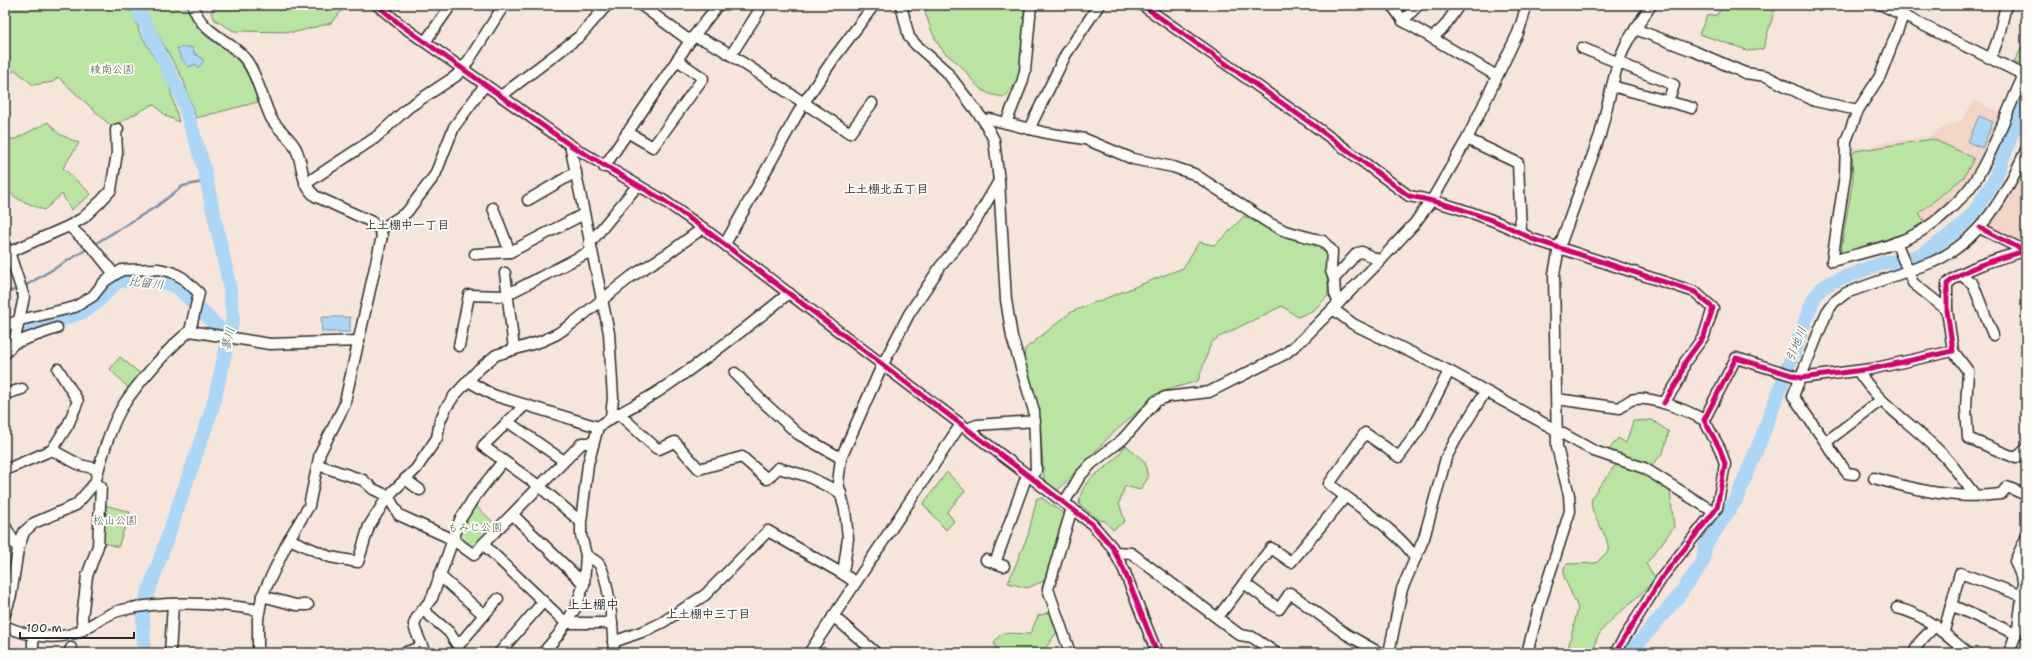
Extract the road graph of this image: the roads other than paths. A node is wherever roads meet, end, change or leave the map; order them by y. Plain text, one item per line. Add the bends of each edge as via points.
1 (193, 5) edge
2 (377, 5) edge
3 (451, 5) edge
4 (504, 5) edge
5 (607, 5) edge
6 (641, 5) edge
7 (718, 5) edge
8 (874, 5) edge
9 (901, 5) edge
10 (1031, 5) edge
11 (1099, 5) edge
12 (1142, 5) edge
13 (1392, 5) edge
14 (1418, 5) edge
15 (1459, 5) edge
16 (1526, 5) edge
17 (1651, 5) edge
18 (1882, 5) edge
19 (2006, 5) edge
20 (1153, 8) edge
21 (759, 11) dead end
22 (1902, 16) junction
23 (1403, 21) junction
24 (1635, 29) junction
25 (1432, 38) junction
26 (691, 39) junction
27 (425, 42) junction
28 (1582, 48) dead end
29 (731, 55) junction
30 (1991, 58) junction
31 (677, 60) junction
32 (1618, 62) junction
33 (463, 69) junction
34 (1497, 76) junction
35 (2025, 76) edge
36 (485, 85) junction
37 (1612, 86) junction
38 (501, 96) junction
39 (1668, 101) junction
40 (872, 103) dead end
41 (803, 104) junction
42 (1692, 108) dead end
43 (1858, 110) junction
44 (984, 121) junction
45 (1006, 123) junction
46 (118, 129) dead end
47 (1029, 129) junction
48 (627, 132) junction
49 (1467, 139) junction
50 (570, 145) junction
51 (2026, 150) edge
52 (604, 166) junction
53 (576, 172) junction
54 (999, 181) junction
55 (305, 184) junction
56 (638, 186) junction
57 (528, 200) dead end
58 (1432, 200) junction
59 (493, 208) dead end
60 (584, 214) junction
61 (69, 226) junction
62 (703, 228) junction
63 (1980, 228) junction
64 (380, 230) junction
65 (1521, 232) junction
66 (1897, 243) junction
67 (725, 244) junction
68 (590, 248) junction
69 (1559, 248) junction
70 (6, 251) edge
71 (510, 252) junction
72 (475, 254) dead end
73 (1380, 261) junction
74 (1907, 270) junction
75 (506, 273) dead end
76 (114, 274) junction
77 (1960, 274) junction
78 (1334, 279) junction
79 (789, 293) junction
80 (507, 295) junction
81 (602, 299) junction
82 (1336, 306) junction
83 (1947, 310) junction
84 (20, 321) junction
85 (5, 326) edge
86 (57, 328) dead end
87 (190, 331) junction
88 (1993, 335) dead end
89 (15, 341) junction
90 (359, 341) junction
91 (459, 346) dead end
92 (514, 349) junction
93 (1953, 351) junction
94 (5, 354) edge
95 (883, 364) junction
96 (58, 369) dead end
97 (1858, 371) junction
98 (1449, 372) junction
99 (735, 373) dead end
100 (1798, 377) junction
101 (468, 381) junction
102 (22, 389) dead end
103 (1486, 392) junction
104 (5, 394) edge
105 (1557, 399) junction
106 (1881, 400) junction
107 (1664, 403) junction
108 (525, 404) junction
109 (614, 415) junction
110 (1704, 420) junction
111 (1035, 421) junction
112 (508, 422) junction
113 (598, 426) junction
114 (964, 426) junction
115 (1556, 429) junction
116 (1826, 442) junction
117 (593, 443) junction
118 (2026, 449) edge
119 (52, 450) junction
120 (841, 458) junction
121 (503, 461) junction
122 (564, 461) junction
123 (318, 465) junction
124 (5, 470) edge
125 (98, 470) junction
126 (1854, 474) dead end
127 (1030, 477) junction
128 (1874, 478) dead end
129 (406, 479) junction
130 (95, 483) junction
131 (539, 486) junction
132 (420, 490) dead end
133 (841, 493) junction
134 (2026, 494) edge
135 (1975, 495) junction
136 (388, 496) junction
137 (1345, 497) junction
138 (1068, 505) junction
139 (1714, 512) junction
140 (513, 515) junction
141 (581, 522) junction
142 (5, 526) edge
143 (2026, 538) edge
144 (289, 539) junction
145 (452, 539) junction
146 (483, 544) junction
147 (18, 549) junction
148 (1115, 552) junction
149 (586, 555) junction
150 (1415, 558) junction
151 (995, 563) dead end
152 (843, 574) junction
153 (439, 575) junction
154 (855, 582) junction
155 (1244, 583) junction
156 (584, 584) junction
157 (262, 596) junction
158 (2023, 596) junction
159 (498, 599) dead end
160 (542, 602) junction
161 (172, 604) junction
162 (308, 604) dead end
163 (1951, 605) junction
164 (1897, 608) dead end
165 (259, 610) junction
166 (423, 610) junction
167 (5, 614) edge
168 (484, 615) junction
169 (833, 616) junction
170 (1218, 617) junction
171 (566, 623) junction
172 (612, 623) junction
173 (1935, 624) junction
174 (5, 626) edge
175 (83, 630) junction
176 (1944, 631) junction
177 (33, 634) junction
178 (2016, 634) junction
179 (613, 642) junction
180 (424, 650) edge
181 (1963, 651) edge
182 (33, 653) edge
183 (170, 653) edge
184 (258, 653) edge
185 (403, 653) edge
186 (499, 653) edge
187 (543, 653) edge
188 (614, 653) edge
189 (809, 653) edge
190 (876, 653) edge
191 (1070, 653) edge
192 (1157, 653) edge
193 (1276, 653) edge
194 (1380, 653) edge
195 (1389, 653) edge
196 (1527, 653) edge
197 (1615, 653) edge
198 (1914, 653) edge
199 (2008, 653) edge

1 - 55 street via 205,27 214,36 236,49 250,66 271,117 295,149
2 - 27 street
3 - 27 street
4 - 33 street
5 - 38 street via 580,36
6 - 26 street
7 - 26 street
8 - 41 street
9 - 44 street via 909,37 946,71
10 - 45 street via 1025,71
11 - 47 street via 1066,54
12 - 20 street
13 - 23 street
14 - 23 street
15 - 25 street via 1444,27
16 - 34 street via 1518,33
17 - 24 street
18 - 22 street
19 - 30 street
20 - 58 street via 1409,196
21 - 29 street
22 - 30 street
22 - 43 street via 1880,76
23 - 25 street
24 - 32 street
24 - 43 street via 1731,68 1766,76 1814,101
25 - 34 street
26 - 29 street via 704,40
26 - 31 street
27 - 33 street
28 - 32 street
29 - 41 street
30 - 35 street
31 - 48 street
31 - 48 street via 703,78 653,147
32 - 37 street
32 - 39 street via 1674,85
33 - 36 street
33 - 55 street via 409,107 375,138
34 - 49 street
35 - 66 street via 1973,183 1938,219
36 - 38 street
36 - 64 street via 454,127 435,175 407,212
37 - 39 street
37 - 69 street via 1600,135
38 - 50 street
39 - 42 street
40 - 41 street via 850,133
41 - 67 street
43 - 66 street via 1846,141 1845,175 1832,261
44 - 45 street via 990,119
44 - 54 street via 996,148
45 - 47 street
46 - 61 street via 111,190 83,218
47 - 78 street via 1085,139 1133,160 1173,167 1201,177 1269,223 1323,241 1332,251 1331,271
48 - 52 street
49 - 58 street
49 - 65 street via 1518,163
50 - 52 street
50 - 53 street
51 - 63 street via 2004,196
52 - 56 street
53 - 57 street
53 - 60 street
54 - 95 street via 971,230 940,267 909,314
54 - 111 street via 1007,312
55 - 64 street via 315,196 372,222
56 - 62 street via 673,206
56 - 68 street
58 - 65 street
58 - 73 street
59 - 71 street
60 - 68 street
60 - 71 street
61 - 70 street
61 - 76 street via 94,249
62 - 67 street
62 - 81 street
63 - 74 street via 1946,256
63 - 77 street via 2025,251 1987,262
64 - 90 street via 382,242
65 - 69 street via 1532,239
66 - 74 street
67 - 79 street
68 - 80 street
68 - 81 street
69 - 105 street via 1554,274
69 - 107 street via 1682,286 1695,292 1713,308 1704,336 1684,362 1680,378
70 - 84 street via 24,297
71 - 72 street
73 - 78 street via 1362,252 1357,253
73 - 82 street
74 - 83 street via 1913,283
74 - 100 street via 1846,293 1834,302
75 - 80 street
76 - 84 street via 92,296 75,307
76 - 87 street via 134,268 159,269 172,272 188,281 199,293
77 - 83 street via 1947,284
77 - 88 street via 1973,284
78 - 82 street
79 - 95 street
79 - 109 street via 725,346 658,392
80 - 91 street via 469,295
80 - 92 street
81 - 92 street via 557,334
81 - 109 street via 609,332
82 - 98 street via 1353,324
82 - 138 street via 1303,338 1273,361 1209,392 1166,397 1156,401 1123,439 1080,476
83 - 93 street
84 - 85 street
84 - 89 street
86 - 89 street
87 - 90 street via 270,344
87 - 125 street via 175,344 120,410
89 - 94 street
90 - 123 street via 344,406 322,448
92 - 101 street via 496,355
93 - 97 street
93 - 118 street via 1968,371 1968,438 2016,458
95 - 114 street
95 - 120 street
96 - 119 street via 78,401 68,425
97 - 100 street
97 - 106 street via 1868,387
98 - 103 street
98 - 137 street via 1420,428 1399,457 1365,433 1329,484
99 - 120 street via 798,434
100 - 110 street via 1736,358
100 - 116 street via 1793,396
101 - 108 street via 493,395
101 - 129 street via 446,408 433,445 416,470
102 - 104 street
103 - 115 street
103 - 150 street via 1446,458 1424,538
105 - 107 street via 1620,408 1630,400
105 - 115 street
106 - 116 street
106 - 135 street via 1945,457
107 - 110 street
108 - 112 street
108 - 113 street
109 - 113 street
109 - 133 street via 656,448 675,442 698,469 742,457 767,479 778,468 807,476
110 - 139 street via 1720,449 1724,464 1721,493
111 - 114 street
111 - 127 street via 1036,470
112 - 121 street via 483,446
112 - 122 street
113 - 117 street
114 - 127 street
114 - 154 street
115 - 139 street via 1594,451 1644,468
115 - 196 street via 1556,447 1569,495 1570,511
116 - 126 street via 1847,473
117 - 122 street via 582,443
117 - 141 street
119 - 124 street
119 - 125 street via 80,465
120 - 133 street via 838,483
121 - 131 street
121 - 145 street via 473,499
122 - 131 street
123 - 136 street via 357,478
123 - 144 street via 309,506
125 - 130 street
127 - 138 street
127 - 151 street
128 - 135 street via 1943,494
129 - 132 street
129 - 136 street
130 - 147 street via 76,505 28,527
130 - 175 street via 101,487 98,546 87,576
131 - 140 street
131 - 141 street
133 - 152 street via 848,538
134 - 135 street via 2007,487 2001,494
136 - 144 street via 369,526 358,562 330,556
136 - 145 street via 399,515
137 - 150 street via 1399,538
137 - 155 street via 1291,562 1270,548
138 - 148 street via 1092,524
138 - 191 street via 1048,589
139 - 197 street via 1663,576
140 - 146 street
140 - 156 street
141 - 149 street
142 - 147 street
143 - 158 street via 2015,561 2024,583
144 - 157 street
145 - 146 street via 474,555
145 - 153 street
146 - 160 street
147 - 167 street via 11,595
148 - 170 street via 1132,553
148 - 192 street
149 - 156 street
149 - 172 street via 599,564 605,577
150 - 195 street via 1402,589
152 - 154 street
152 - 179 street via 768,531 705,595 663,622
153 - 166 street via 432,598
153 - 168 street
154 - 169 street
155 - 170 street
155 - 194 street via 1279,609 1290,593 1346,634
156 - 171 street via 576,607
157 - 162 street via 296,605
157 - 165 street
158 - 163 street via 1960,573
158 - 178 street
159 - 168 street
160 - 171 street
160 - 186 street
161 - 165 street
161 - 175 street via 132,608 108,614
161 - 183 street
163 - 176 street
163 - 178 street
164 - 173 street via 1912,612
165 - 184 street
166 - 168 street via 448,632 458,646
166 - 180 street via 414,624
169 - 189 street
169 - 190 street
170 - 193 street via 1240,635 1252,638
171 - 172 street
171 - 187 street
172 - 179 street
173 - 176 street
173 - 198 street via 1930,633 1923,636
174 - 177 street via 21,633
175 - 177 street via 60,636
176 - 181 street
177 - 182 street
178 - 199 street
179 - 188 street
180 - 185 street

